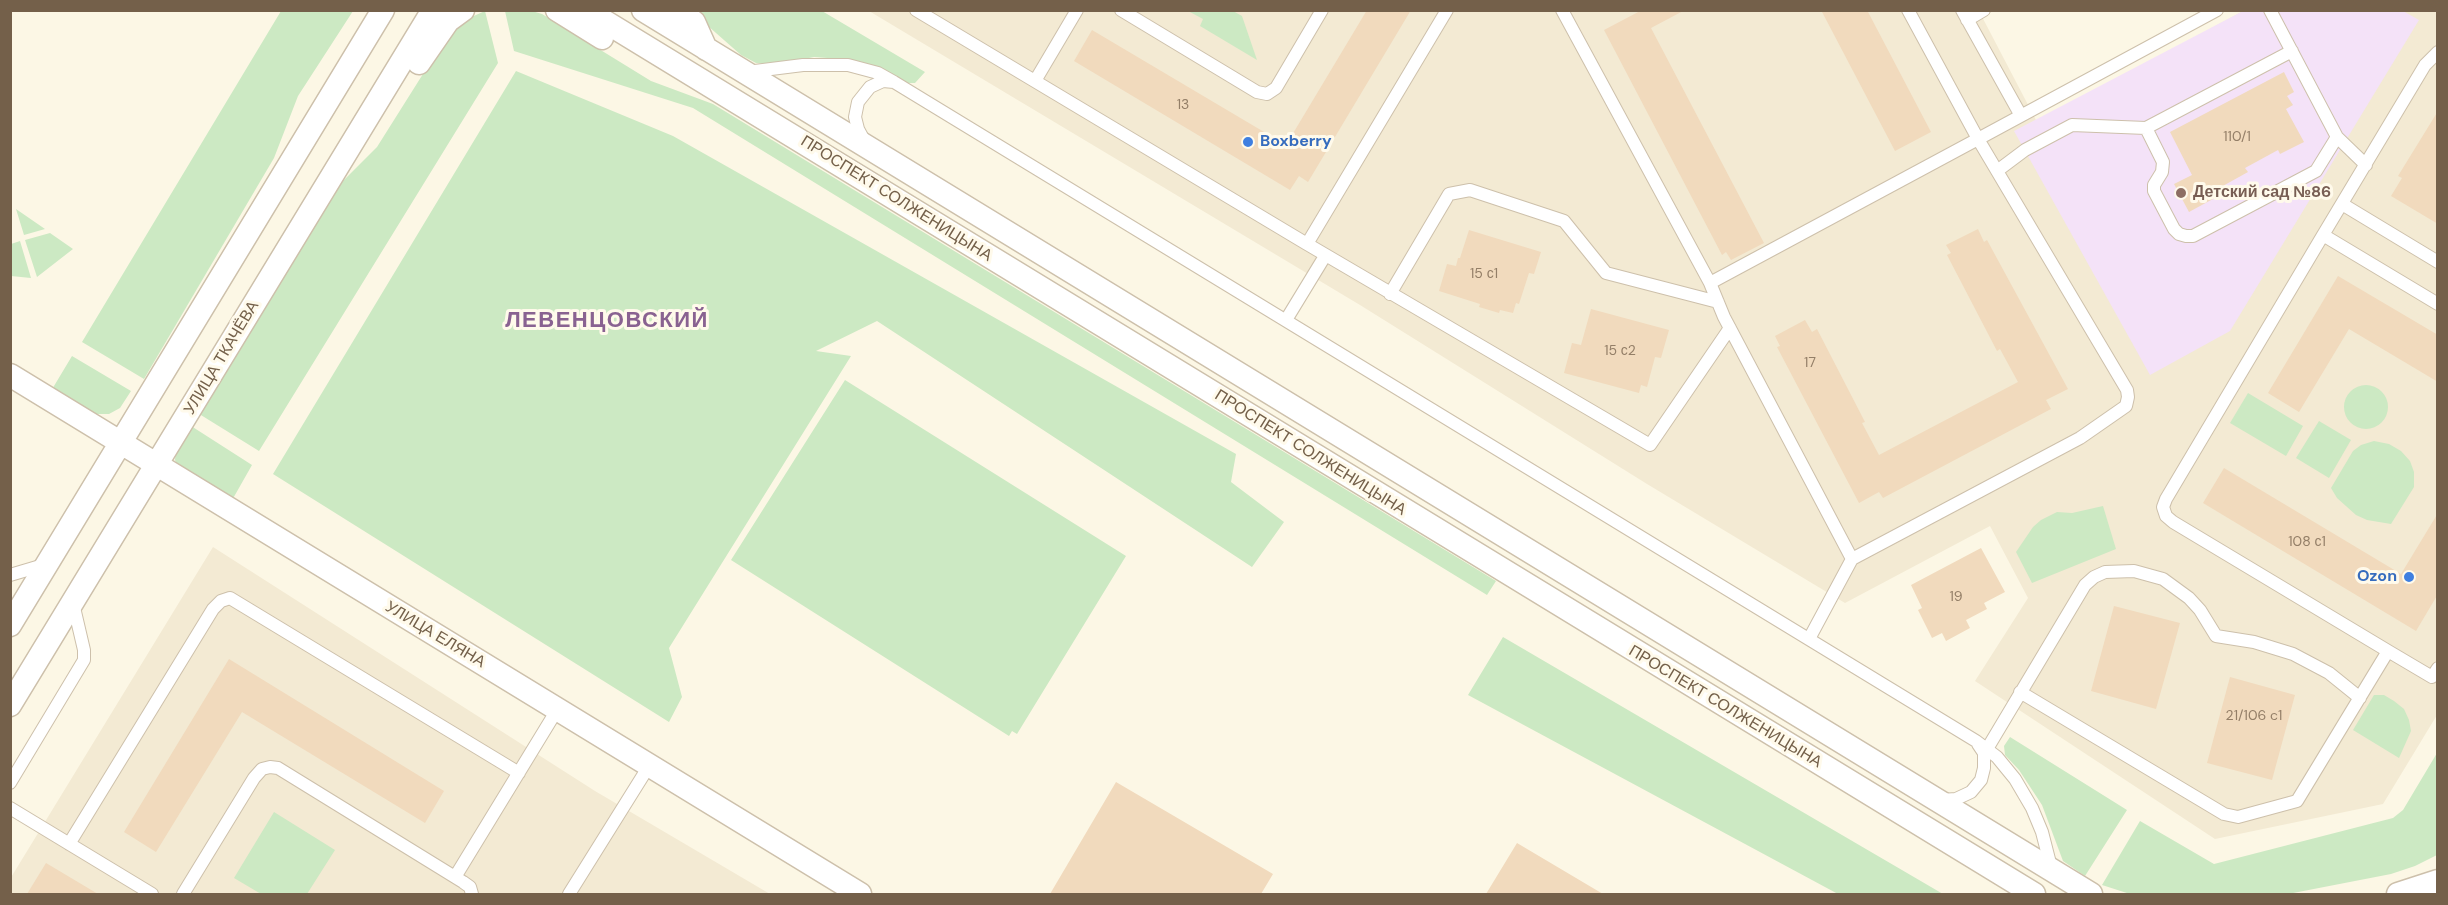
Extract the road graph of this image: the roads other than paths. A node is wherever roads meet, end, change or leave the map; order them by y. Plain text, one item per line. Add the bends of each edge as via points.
1 (366, 10) edge
2 (383, 10) edge
3 (433, 10) edge
4 (463, 10) edge
5 (556, 10) edge
6 (586, 10) edge
7 (643, 10) edge
8 (675, 10) edge
9 (916, 10) edge
10 (1077, 10) edge
11 (1121, 10) edge
12 (1322, 10) edge
13 (1447, 10) edge
14 (1562, 10) edge
15 (1908, 10) edge
16 (1984, 10) edge
17 (2217, 10) edge
18 (2270, 10) edge
19 (1964, 15) edge
20 (706, 49) junction
21 (2292, 51) junction
22 (2438, 52) edge
23 (689, 72) junction
24 (744, 72) junction
25 (1035, 81) junction
26 (894, 82) junction
27 (2020, 114) junction
28 (316, 123) junction
29 (2146, 128) junction
30 (2337, 137) junction
31 (1978, 138) junction
32 (868, 146) junction
33 (349, 147) junction
34 (2366, 165) junction
35 (1997, 171) junction
36 (2342, 204) junction
37 (2323, 235) junction
38 (1307, 244) junction
39 (1324, 256) junction
40 (2438, 262) edge
41 (1710, 283) junction
42 (1390, 294) junction
43 (1718, 302) junction
44 (2438, 303) edge
45 (1286, 320) junction
46 (1730, 328) junction
47 (10, 375) edge
48 (122, 442) junction
49 (156, 465) junction
50 (1852, 559) junction
51 (48, 564) junction
52 (10, 575) edge
53 (72, 603) junction
54 (10, 625) edge
55 (1809, 639) junction
56 (2388, 651) junction
57 (2438, 668) edge
58 (2020, 692) junction
59 (2360, 698) junction
60 (10, 705) edge
61 (557, 710) junction
62 (1976, 741) junction
63 (1987, 749) junction
64 (649, 766) junction
65 (519, 773) junction
66 (10, 783) edge
67 (1936, 800) junction
68 (10, 808) edge
69 (69, 844) junction
70 (2053, 872) junction
71 (455, 877) junction
72 (2438, 881) edge
73 (152, 894) edge
74 (183, 894) edge
75 (472, 894) edge
76 (569, 894) edge
77 (860, 894) edge
78 (2034, 894) edge
79 (2091, 894) edge
80 (2398, 894) edge

1 - 28 street via 315,96
2 - 28 street
3 - 33 street, УЛИЦА ТКАЧЁВА
4 - 33 street via 434,39 374,135
5 - 23 street via 662,74
6 - 23 street, ПРОСПЕКТ СОЛЖЕНИЦЫНА
7 - 20 street, ПРОСПЕКТ СОЛЖЕНИЦЫНА
8 - 20 street via 694,22
9 - 25 lane
10 - 25 lane
11 - 12 lane via 1257,92 1267,94 1276,88
13 - 38 lane
14 - 41 lane
15 - 31 lane
16 - 19 lane
17 - 27 lane
18 - 21 lane
19 - 27 lane
20 - 24 street, ПРОСПЕКТ СОЛЖЕНИЦЫНА
21 - 29 lane
21 - 30 lane
22 - 34 lane via 2425,65
23 - 78 street, ПРОСПЕКТ СОЛЖЕНИЦЫНА
24 - 26 lane via 803,65 849,65
24 - 32 street, ПРОСПЕКТ СОЛЖЕНИЦЫНА
25 - 38 lane
26 - 32 lane via 883,81 870,87 858,102 856,123
26 - 45 lane
27 - 31 lane
28 - 48 street
29 - 30 lane via 2163,162 2154,191 2174,229 2190,237 2316,171
29 - 35 lane via 2072,125 2025,150
30 - 34 lane
31 - 35 lane
31 - 41 lane
32 - 67 street, ПРОСПЕКТ СОЛЖЕНИЦЫНА
33 - 49 street, УЛИЦА ТКАЧЁВА
34 - 36 lane
35 - 50 lane via 2127,390 2126,406 2080,438
36 - 37 lane
36 - 40 lane
37 - 44 lane
37 - 56 lane via 2163,507 2173,522
38 - 39 lane
39 - 42 lane
39 - 45 lane
41 - 43 lane
42 - 43 lane via 1449,194 1470,190 1564,220 1606,273
42 - 46 lane via 1650,446
43 - 46 lane
45 - 55 lane
46 - 50 lane
47 - 48 street, УЛИЦА ЕЛЯНА
48 - 49 street, УЛИЦА ЕЛЯНА
48 - 51 street
49 - 53 street, УЛИЦА ТКАЧЁВА
49 - 61 street, УЛИЦА ЕЛЯНА
50 - 55 lane
51 - 52 lane
51 - 54 street
53 - 60 street, УЛИЦА ТКАЧЁВА
53 - 66 lane via 84,660
55 - 62 lane
56 - 57 lane via 2432,677
56 - 59 lane
58 - 59 lane via 2232,817 2297,801
58 - 59 lane via 2085,585 2099,574 2120,570 2149,574 2176,587 2200,609 2216,636 2294,654 2329,673
58 - 63 lane
61 - 64 street, УЛИЦА ЕЛЯНА
61 - 65 lane
62 - 63 lane
62 - 67 lane via 1983,753 1981,780 1971,792 1956,799
63 - 70 lane via 2015,779 2032,808
64 - 76 lane
64 - 77 street, УЛИЦА ЕЛЯНА
65 - 69 lane via 230,598 213,609
65 - 71 lane
67 - 70 street, ПРОСПЕКТ СОЛЖЕНИЦЫНА
68 - 69 lane
69 - 73 lane
70 - 79 street, ПРОСПЕКТ СОЛЖЕНИЦЫНА
71 - 74 lane via 278,768 270,767 254,778
71 - 75 lane via 470,886
72 - 80 street

